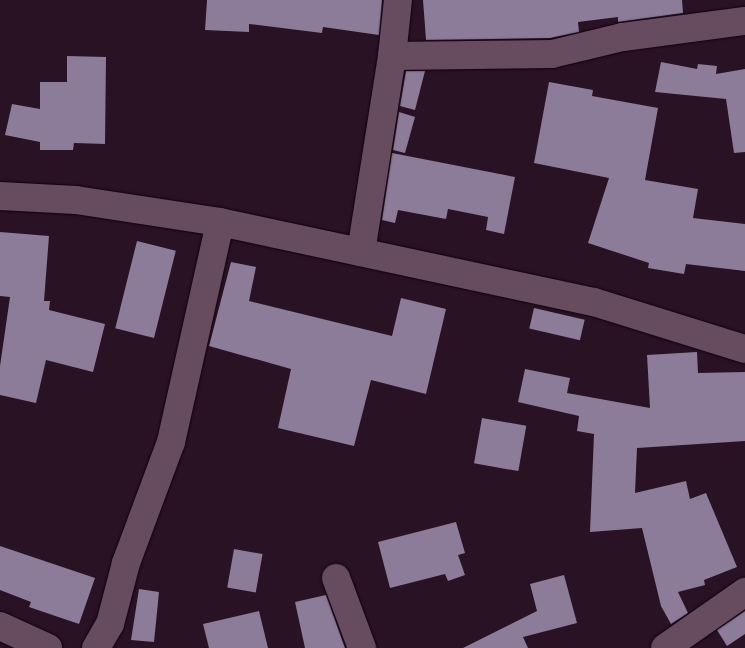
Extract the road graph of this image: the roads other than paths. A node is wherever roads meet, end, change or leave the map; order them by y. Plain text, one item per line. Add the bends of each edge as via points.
1 (398, 0) edge
2 (745, 21) edge
3 (392, 56) junction
4 (0, 196) edge
5 (220, 222) junction
6 (361, 252) junction
7 (745, 350) edge
8 (336, 578) dead end
9 (745, 592) edge
10 (0, 626) edge
11 (48, 648) edge
12 (96, 648) edge
13 (362, 648) edge
14 (665, 648) edge

1 - 3 street
2 - 3 street via 623,37 552,54
3 - 6 street
4 - 5 street via 76,200
5 - 6 street
5 - 12 street via 171,442 126,563 110,624
6 - 7 street via 594,302
8 - 13 street
9 - 14 street
10 - 11 street

